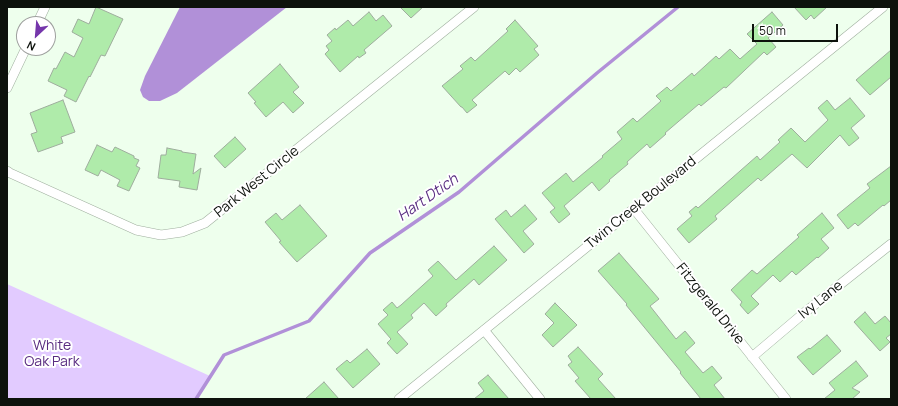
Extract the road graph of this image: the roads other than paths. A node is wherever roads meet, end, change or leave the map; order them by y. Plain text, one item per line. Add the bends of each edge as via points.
1 (474, 7) edge
2 (883, 7) edge
3 (22, 56) edge
4 (7, 88) edge
5 (7, 171) edge
6 (634, 209) junction
7 (891, 244) edge
8 (484, 330) junction
9 (752, 357) junction
10 (399, 399) edge
11 (540, 399) edge
12 (786, 399) edge

1 - 5 street, Park West Circle via 205,223 182,232 161,235 136,230
2 - 6 street, Twin Creek Boulevard
3 - 4 street
6 - 8 street, Twin Creek Boulevard
6 - 9 street, Fitzgerald Drive
7 - 9 street, Ivy Lane
8 - 10 street, Twin Creek Boulevard
8 - 11 street
9 - 12 street, Fitzgerald Drive

